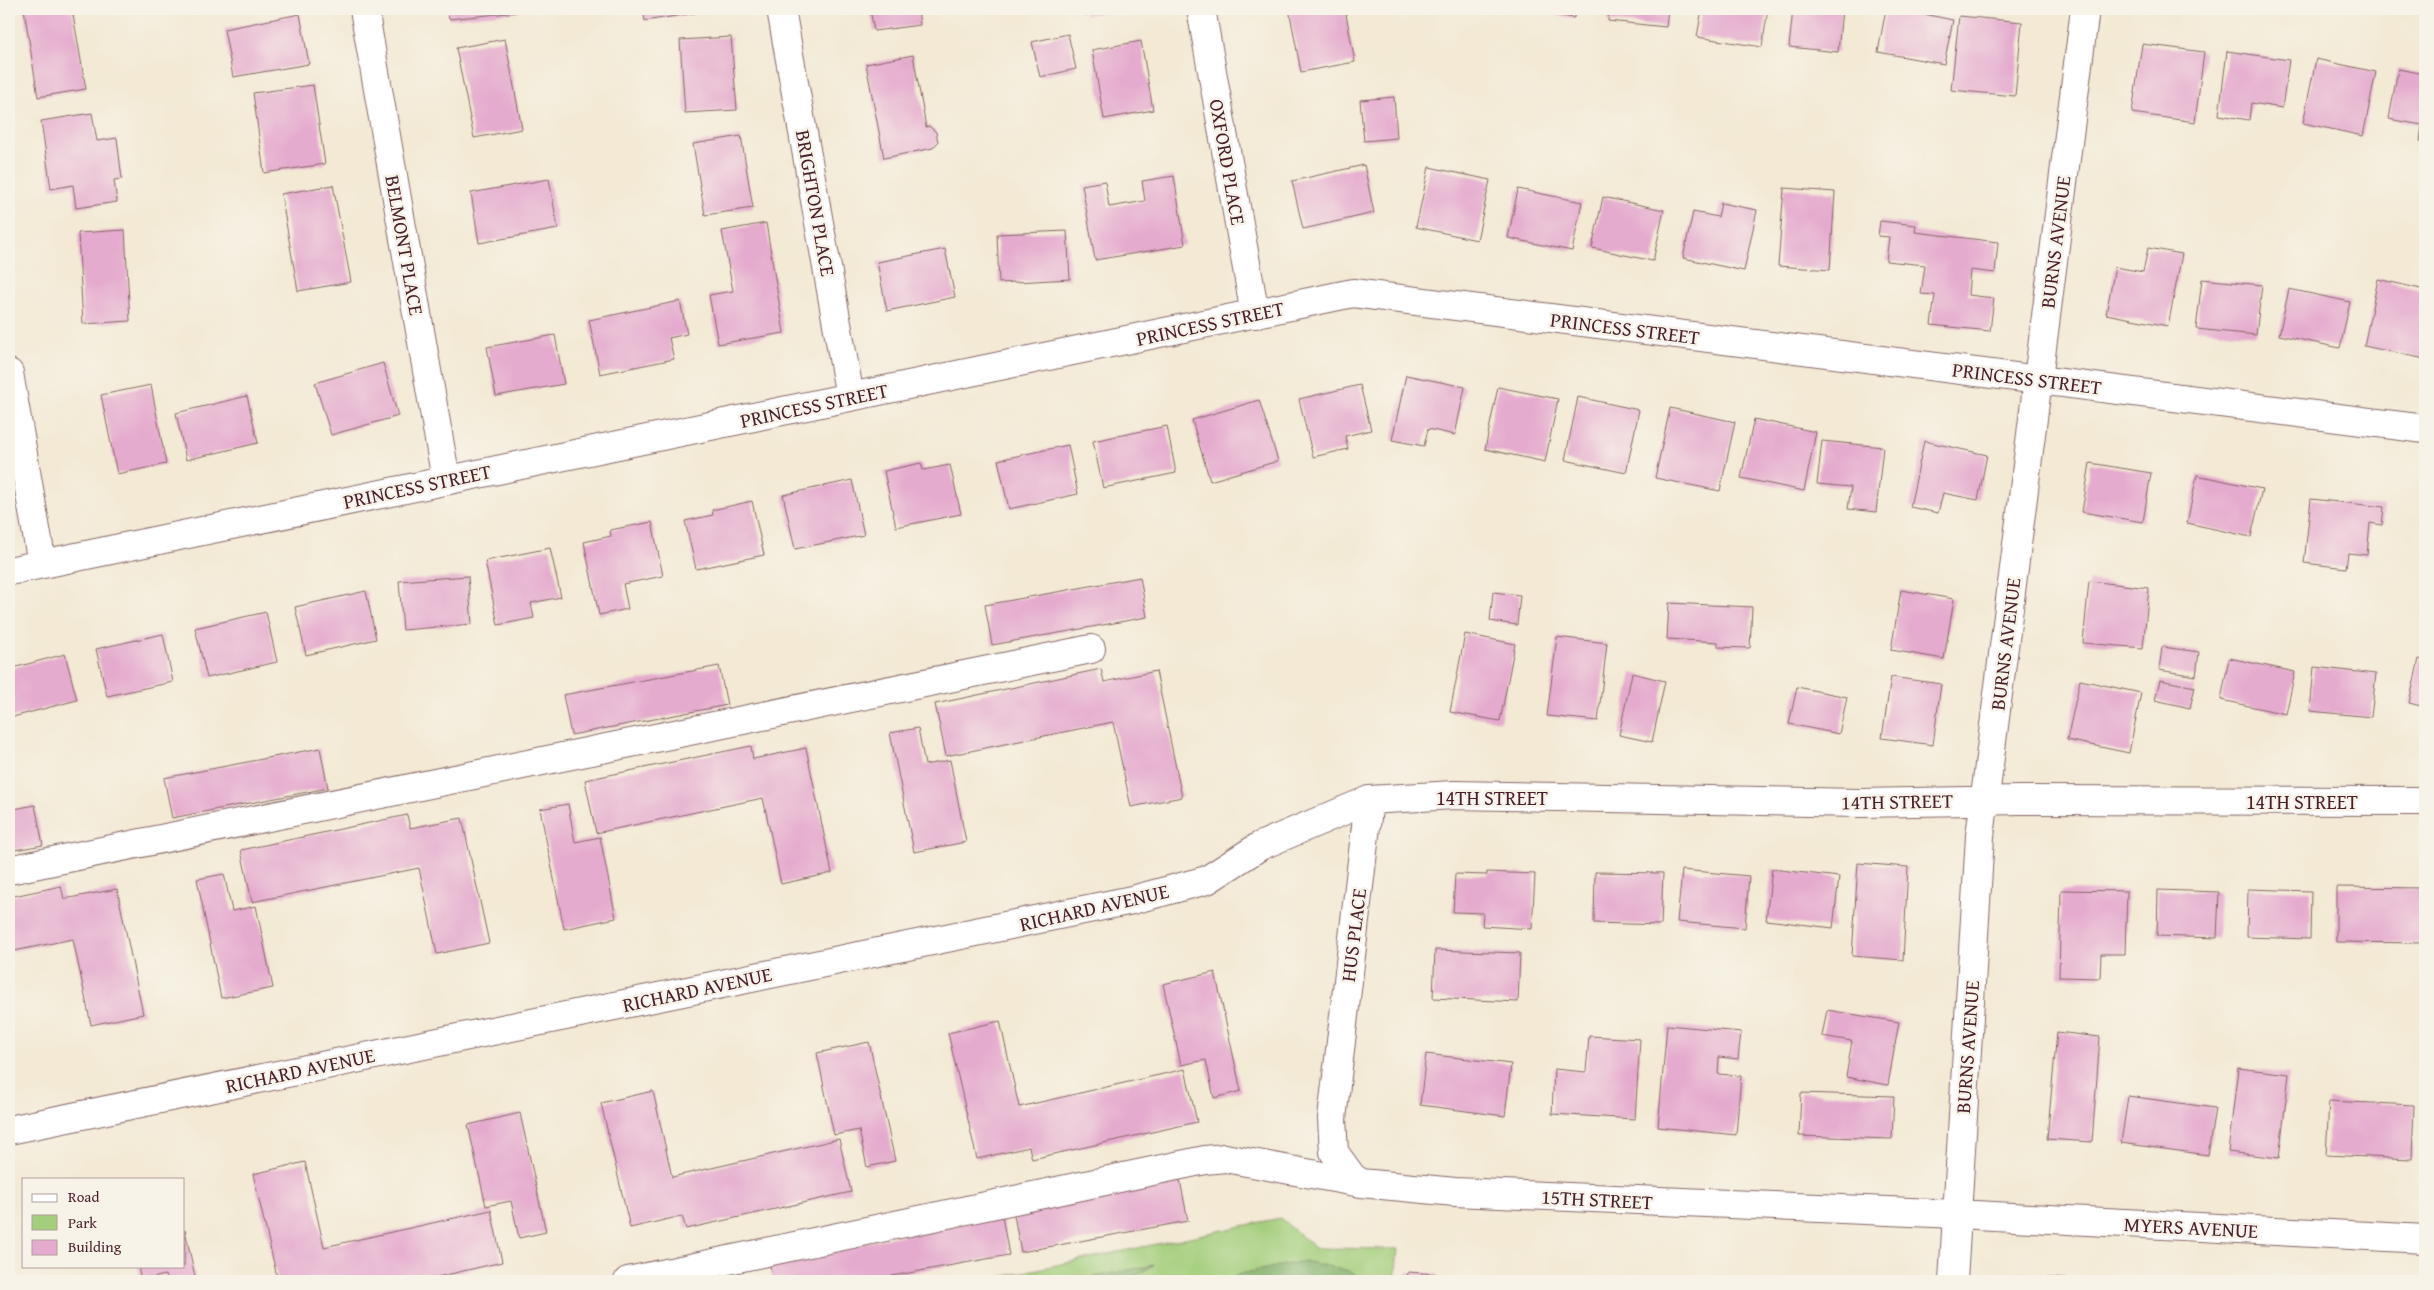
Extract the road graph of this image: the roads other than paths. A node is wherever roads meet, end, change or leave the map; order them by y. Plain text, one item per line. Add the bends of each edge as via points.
1 (364, 9) edge
2 (781, 9) edge
3 (1201, 9) edge
4 (2085, 9) edge
5 (1255, 314) junction
6 (9, 373) edge
7 (2037, 380) junction
8 (850, 397) junction
9 (2425, 429) edge
10 (446, 480) junction
11 (42, 564) junction
12 (9, 571) edge
13 (1091, 649) dead end
14 (1369, 800) junction
15 (1986, 800) junction
16 (2425, 802) edge
17 (9, 870) edge
18 (9, 1130) edge
19 (1362, 1183) junction
20 (1957, 1214) junction
21 (2425, 1240) edge
22 (628, 1281) edge
23 (1953, 1281) edge

1 - 10 street, BELMONT PLACE
2 - 8 street, BRIGHTON PLACE
3 - 5 street, OXFORD PLACE
4 - 7 street, BURNS AVENUE
5 - 7 street, PRINCESS STREET via 1353,293
5 - 8 street, PRINCESS STREET
6 - 11 street
7 - 9 street, PRINCESS STREET
7 - 15 street, BURNS AVENUE
8 - 10 street, PRINCESS STREET
10 - 11 street, PRINCESS STREET
11 - 12 street, PRINCESS STREET
13 - 17 street
14 - 15 street, 14TH STREET via 1454,795 1860,802
14 - 18 street, RICHARD AVENUE via 1260,846 1207,880 1132,900
14 - 19 street, HUS PLACE via 1332,1120 1334,1152 1352,1177
15 - 16 street, 14TH STREET
15 - 20 street, BURNS AVENUE via 1980,836
19 - 20 street, 15TH STREET via 1455,1192
19 - 22 street, 15TH STREET via 1225,1158 1205,1160
20 - 21 street, MYERS AVENUE
20 - 23 street, BURNS AVENUE

